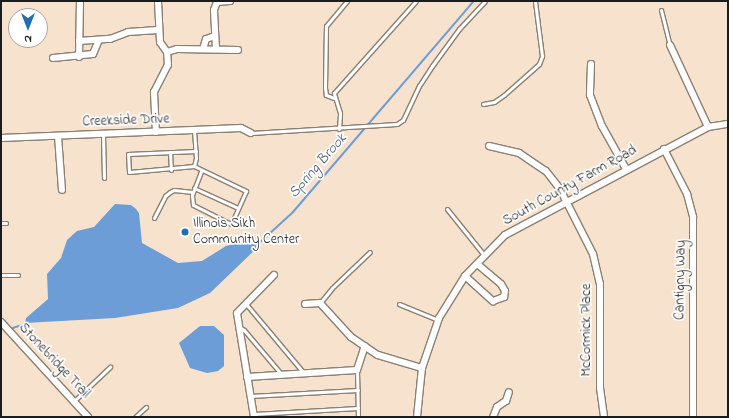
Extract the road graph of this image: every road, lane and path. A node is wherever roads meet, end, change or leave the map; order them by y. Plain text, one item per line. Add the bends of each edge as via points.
1 (80, 1) edge
2 (158, 1) edge
3 (230, 1) edge
4 (347, 1) edge
5 (416, 1) edge
6 (485, 1) edge
7 (535, 1) edge
8 (661, 10) dead end
9 (158, 30) junction
10 (215, 36) junction
11 (99, 40) junction
12 (79, 41) junction
13 (670, 45) joint
14 (203, 49) junction
15 (216, 49) junction
16 (238, 50) dead end
17 (167, 52) junction
18 (79, 57) junction
19 (53, 58) dead end
20 (591, 64) dead end
21 (334, 98) junction
22 (483, 104) dead end
23 (728, 124) edge
24 (708, 127) junction
25 (339, 129) junction
26 (194, 130) junction
27 (156, 132) junction
28 (251, 133) joint
29 (103, 134) junction
30 (58, 136) junction
31 (1, 138) edge
32 (489, 146) dead end
33 (664, 149) junction
34 (196, 151) junction
35 (170, 152) junction
36 (194, 166) junction
37 (626, 169) junction
38 (171, 170) junction
39 (201, 172) junction
40 (104, 178) dead end
41 (194, 188) junction
42 (62, 190) dead end
43 (193, 192) junction
44 (566, 201) junction
45 (238, 208) junction
46 (447, 209) dead end
47 (154, 218) dead end
48 (1, 223) edge
49 (6, 223) dead end
50 (370, 252) dead end
51 (484, 256) junction
52 (477, 264) junction
53 (18, 274) dead end
54 (1, 275) edge
55 (274, 275) dead end
56 (465, 276) junction
57 (320, 303) junction
58 (246, 304) junction
59 (305, 304) dead end
60 (400, 304) dead end
61 (438, 320) junction
62 (1, 322) edge
63 (239, 327) junction
64 (365, 346) junction
65 (110, 367) dead end
66 (422, 368) junction
67 (357, 370) junction
68 (304, 374) junction
69 (282, 375) junction
70 (247, 377) junction
71 (358, 390) junction
72 (509, 392) dead end
73 (250, 396) junction
74 (74, 402) junction
75 (146, 407) dead end
76 (358, 408) junction
77 (254, 416) edge
78 (88, 417) edge
79 (135, 417) edge
80 (358, 417) edge
81 (417, 417) edge
82 (493, 417) edge
83 (604, 417) edge
84 (693, 417) edge

1 - 12 street
2 - 9 street
3 - 10 street via 217,2 214,10
4 - 21 lane via 326,26 325,88 326,95
5 - 21 lane via 342,84
6 - 25 lane via 459,29 432,66 403,120 390,126
7 - 22 lane via 542,56 539,64 504,95 494,102
8 - 13 lane
9 - 11 street via 128,32
9 - 17 street via 160,42
10 - 14 street via 206,39
10 - 15 street
11 - 12 street
11 - 18 street via 93,54
12 - 18 street
13 - 24 street
14 - 15 street
14 - 17 street
15 - 16 street
17 - 27 street via 168,64 154,92
18 - 19 street
20 - 37 street via 590,95 602,126
21 - 25 lane via 340,113
23 - 24 street, South County Farm Road
24 - 33 street, South County Farm Road
25 - 28 lane
26 - 27 street, Creekside Drive
26 - 28 street, Creekside Drive via 241,128
26 - 34 lane
27 - 29 street, Creekside Drive
29 - 30 street, Creekside Drive
29 - 40 lane
30 - 31 street, Creekside Drive
30 - 42 street
32 - 44 street, McCormick Place via 519,153 537,163 554,179
33 - 37 street, South County Farm Road
33 - 84 street, Cantigny Way via 688,194 693,217
34 - 35 lane
34 - 36 lane
35 - 38 lane
35 - 38 lane via 128,154 129,172
36 - 38 lane
36 - 39 lane
37 - 44 street, South County Farm Road
39 - 41 lane
39 - 45 lane via 246,191
41 - 43 lane
41 - 45 lane
43 - 45 lane via 191,200 195,207 231,224
43 - 47 lane via 170,192 165,196
44 - 51 street, South County Farm Road via 505,235
44 - 83 street, McCormick Place via 593,254 599,277 600,388
46 - 51 lane
48 - 49 lane
50 - 57 lane
51 - 52 street, South County Farm Road
52 - 56 street, South County Farm Road
52 - 56 street via 501,284 505,291 504,297 493,301
53 - 54 lane
55 - 58 street
56 - 61 street, South County Farm Road
57 - 59 street
57 - 64 street via 351,337
58 - 63 street via 237,313
58 - 68 lane
60 - 61 lane
61 - 66 street, South County Farm Road
62 - 74 street, Stonebridge Trail
63 - 69 lane
63 - 70 street
64 - 66 street via 378,355
64 - 67 street
65 - 74 lane
66 - 81 street, South County Farm Road
67 - 68 street
67 - 71 lane
68 - 69 street
69 - 70 street
70 - 73 street
71 - 73 lane
71 - 76 lane
72 - 82 street via 506,401 497,407
73 - 77 street
74 - 78 street, Stonebridge Trail
75 - 79 lane
76 - 77 lane
76 - 80 lane

